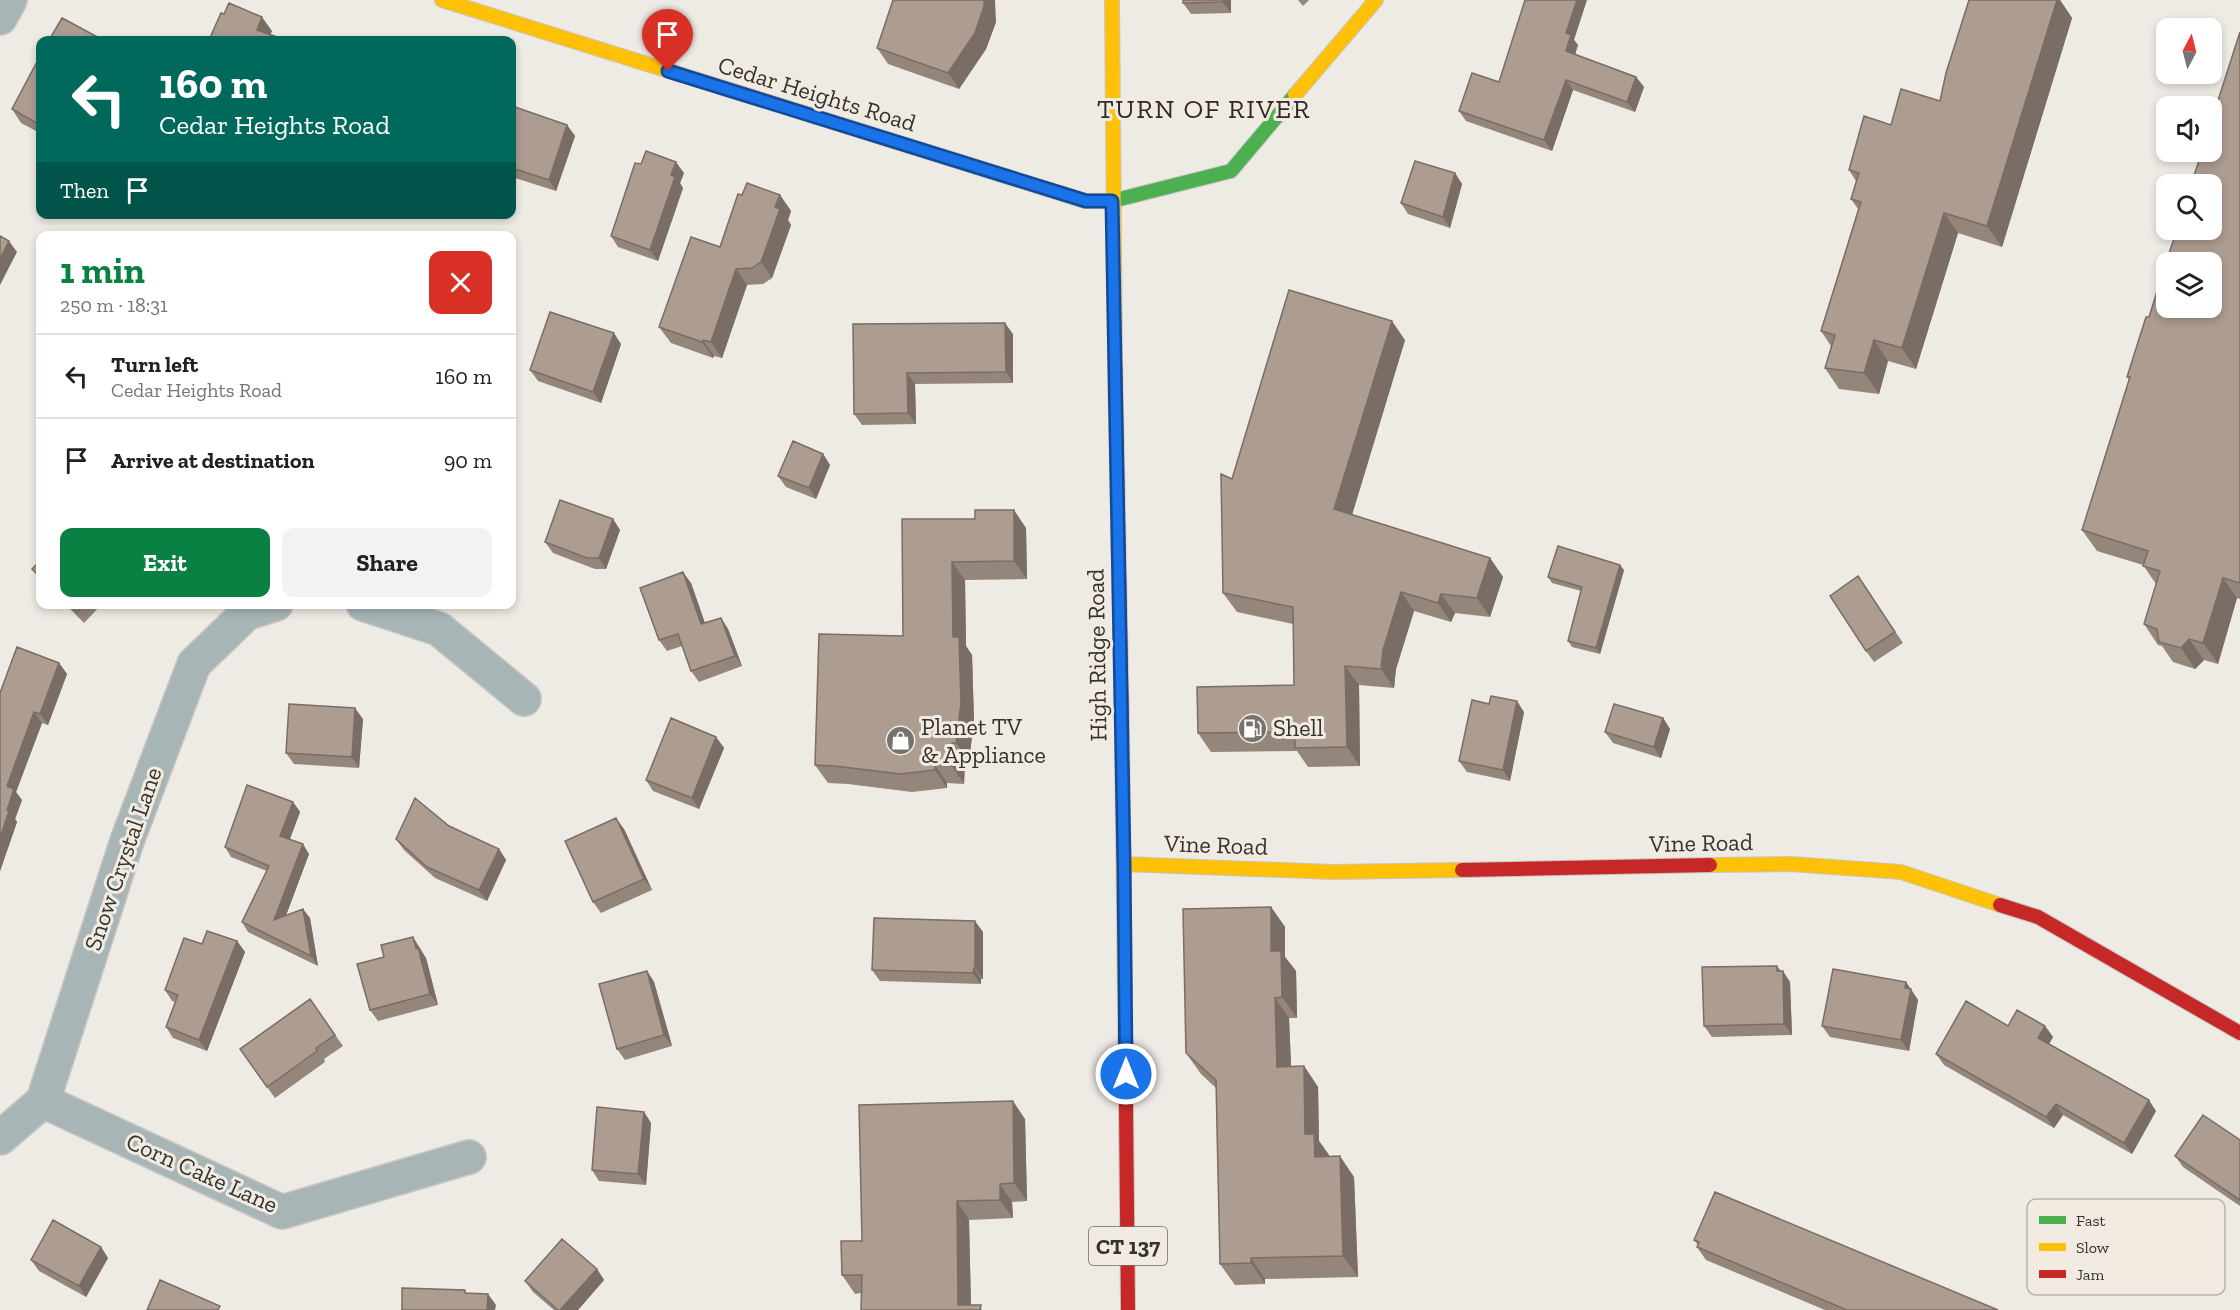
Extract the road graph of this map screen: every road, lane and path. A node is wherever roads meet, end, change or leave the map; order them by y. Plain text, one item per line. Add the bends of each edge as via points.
1 (10, 0) edge
2 (442, 0) edge
3 (1112, 0) edge
4 (1376, 0) edge
5 (0, 18) edge
6 (1112, 201) junction
7 (260, 609) edge
8 (378, 609) edge
9 (524, 699) dead end
10 (1124, 864) junction
11 (2240, 1033) edge
12 (43, 1101) junction
13 (0, 1138) edge
14 (469, 1157) dead end
15 (1128, 1310) edge

1 - 5 street
2 - 6 street, Cedar Heights Road via 1086,201
3 - 6 street, High Ridge Road / CT 137
4 - 6 street, Cedar Heights Road via 1232,171
6 - 10 street, High Ridge Road / CT 137
7 - 12 street, Snow Crystal Lane via 247,613 194,664 127,842
8 - 9 street via 439,629
10 - 11 street, Vine Road via 1332,872 1791,864 1901,872 2038,917
10 - 15 street, High Ridge Road / CT 137
12 - 13 street
12 - 14 street, Corn Cake Lane via 282,1212

